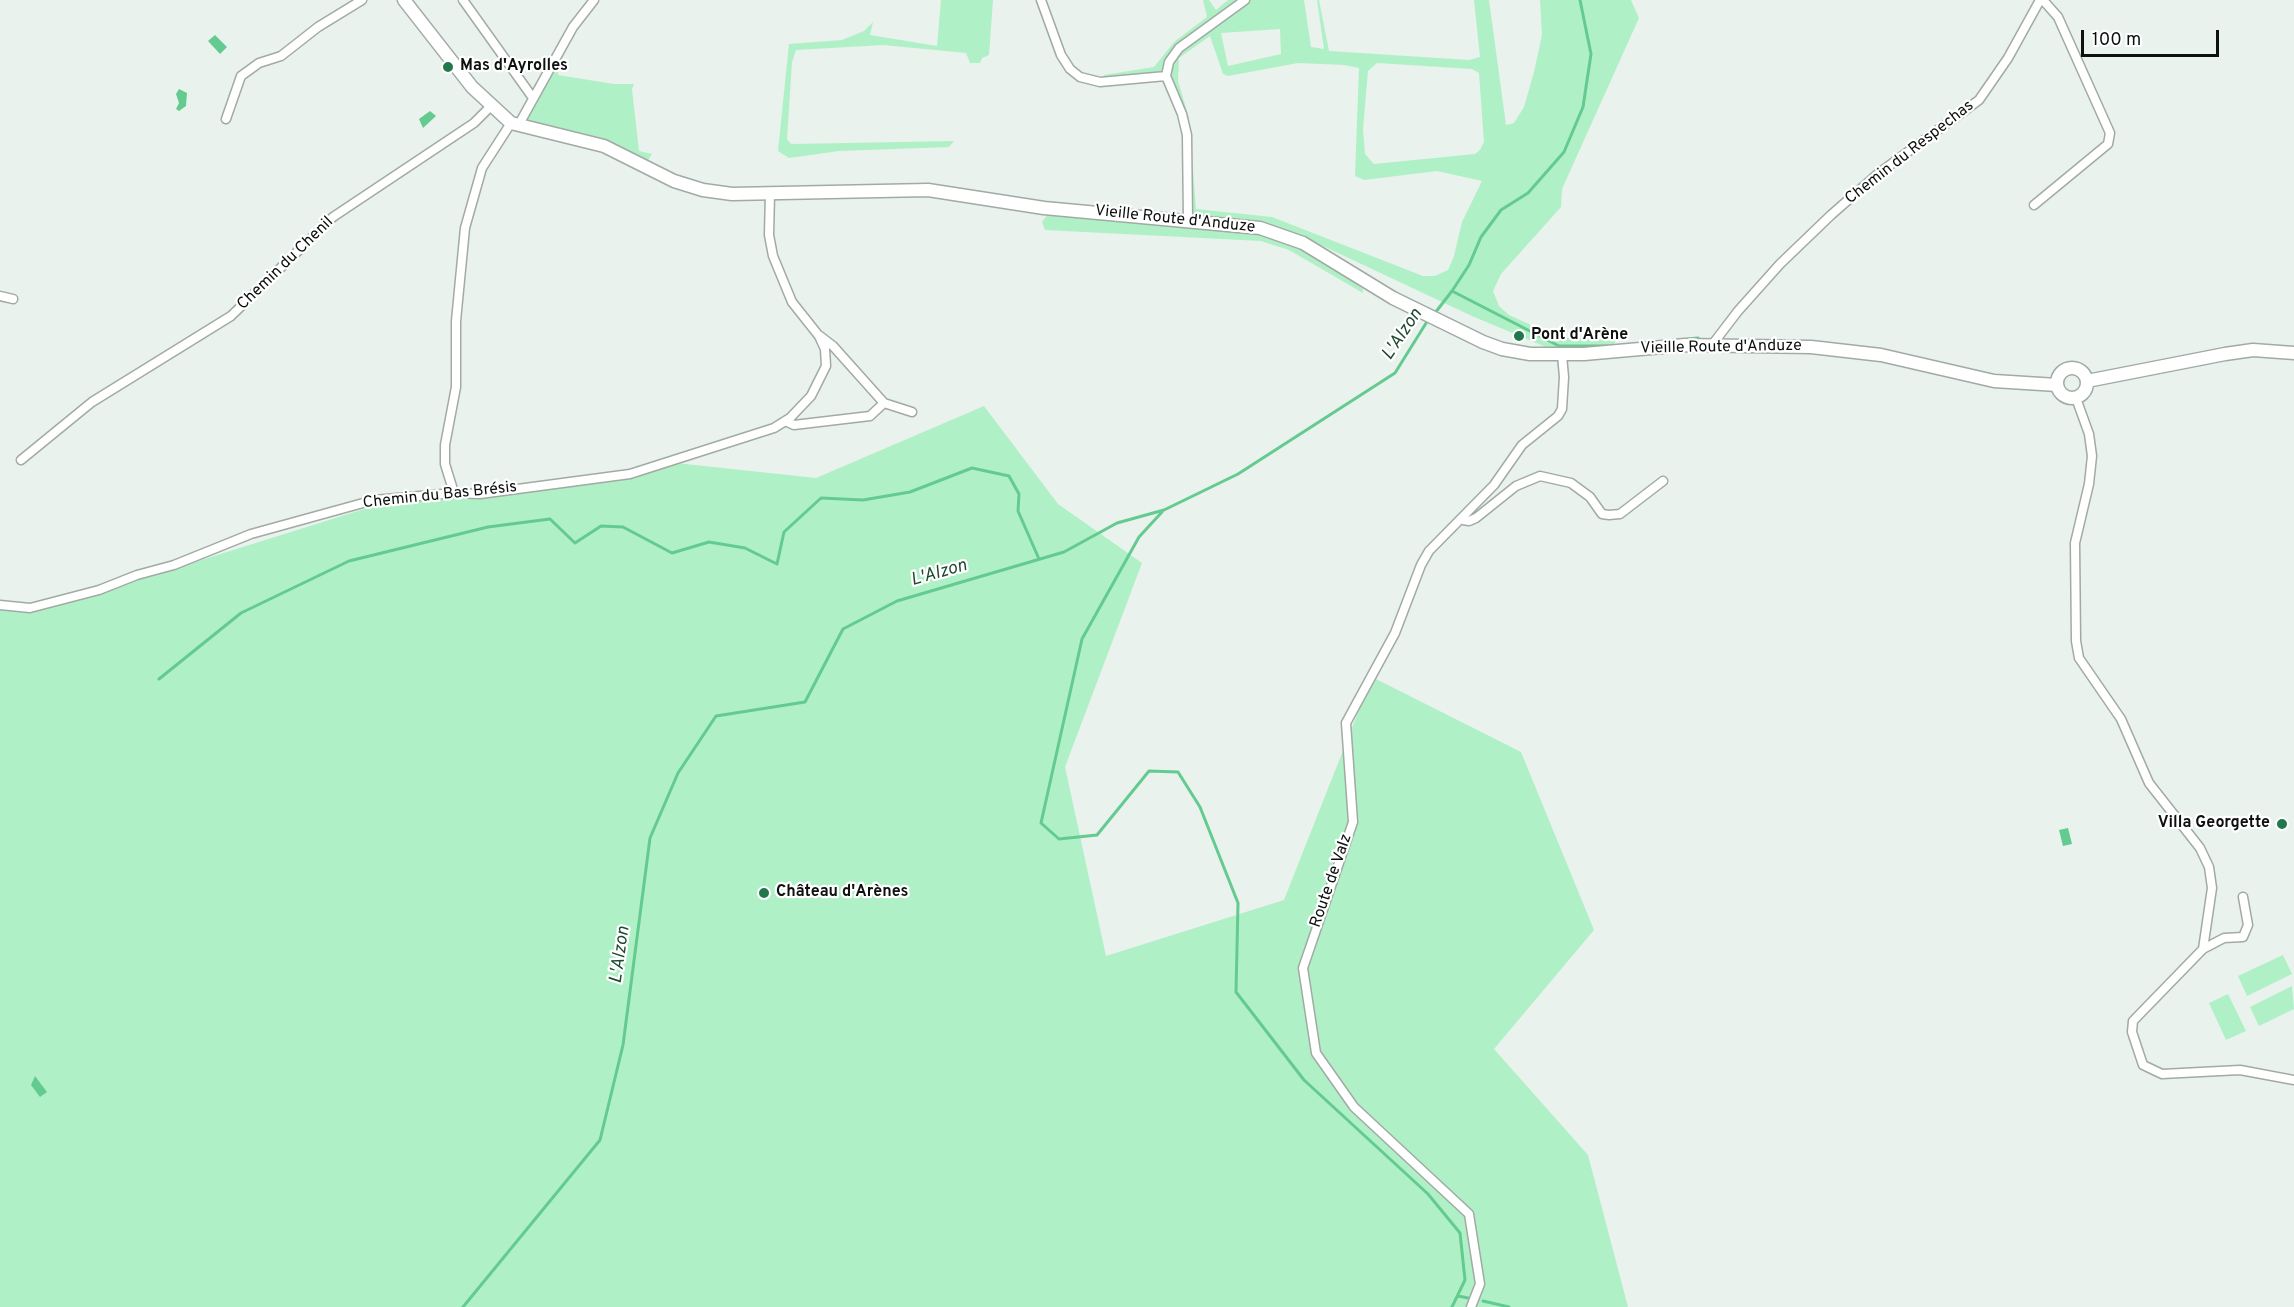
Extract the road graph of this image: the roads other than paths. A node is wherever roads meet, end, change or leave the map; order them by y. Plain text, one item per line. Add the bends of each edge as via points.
1 (362, 0) edge
2 (404, 0) edge
3 (463, 0) edge
4 (594, 0) edge
5 (1041, 0) edge
6 (1245, 0) edge
7 (2041, 0) edge
8 (1167, 76) junction
9 (533, 98) junction
10 (490, 106) junction
11 (226, 119) dead end
12 (514, 124) junction
13 (770, 194) junction
14 (2034, 205) dead end
15 (1188, 220) junction
16 (0, 296) edge
17 (13, 299) dead end
18 (819, 336) junction
19 (1712, 345) junction
20 (2294, 353) edge
21 (1562, 355) junction
22 (2086, 381) junction
23 (2056, 385) junction
24 (2076, 398) junction
25 (884, 403) junction
26 (912, 412) dead end
27 (785, 421) junction
28 (21, 460) dead end
29 (1663, 481) dead end
30 (454, 493) junction
31 (1463, 520) junction
32 (0, 605) edge
33 (2244, 897) dead end
34 (2203, 949) junction
35 (2294, 1080) edge
36 (1471, 1307) edge

1 - 11 street via 318,27 281,57 259,63 241,76
2 - 10 street, Vieille Route d'Anduze
3 - 9 street
4 - 9 street via 576,21
5 - 8 street via 1061,55 1080,77 1100,82
6 - 8 street via 1179,48 1169,62
7 - 14 street via 2058,17 2110,133 2108,144
7 - 19 street, Chemin du Respechas via 1988,91 1879,173 1831,215 1766,280
8 - 15 street via 1187,135
9 - 12 street
10 - 12 street, Vieille Route d'Anduze
10 - 28 street, Chemin du Chenil via 474,123 333,217 231,316 92,402
12 - 13 street, Vieille Route d'Anduze via 604,146 674,181 703,190
12 - 30 street via 498,140 482,168 465,228 456,321 456,387 445,445 445,464
13 - 15 street, Vieille Route d'Anduze via 928,190 1044,208
13 - 18 street, Chemin du Bas Brésis via 769,234 781,278 792,302
15 - 21 street, Vieille Route d'Anduze via 1260,228 1303,243 1393,298 1482,342 1530,354
16 - 17 street
18 - 25 street, Chemin du Bas Brésis via 833,345
18 - 27 street, Chemin du Bas Brésis via 826,366 820,382
19 - 21 street, Vieille Route d'Anduze
19 - 23 street, Vieille Route d'Anduze via 1768,345 1881,355 1994,381
20 - 22 street via 2244,351
21 - 31 street, Route de Valz via 1563,409 1522,445 1494,486
22 - 23 street via 2078,370 2071,368 2063,371
22 - 24 street via 2082,394
23 - 24 street via 2063,396
24 - 34 street via 2092,456 2075,543 2079,658 2121,719 2149,783 2200,848 2212,888
25 - 26 street
25 - 27 street via 870,416 794,425
27 - 30 street, Chemin du Bas Brésis via 753,436 630,474 480,494
29 - 31 street via 1620,513 1609,515 1571,483 1540,476 1516,486 1476,518
30 - 32 street, Chemin du Bas Brésis via 374,500 251,534 99,590 30,608
31 - 36 street, Route de Valz via 1434,546 1421,565 1395,633 1346,723 1353,822 1303,968 1316,1053 1354,1107 1469,1214 1480,1284
33 - 34 street via 2248,925 2243,937 2224,938
34 - 35 street via 2133,1021 2132,1032 2143,1065 2162,1074 2240,1070

